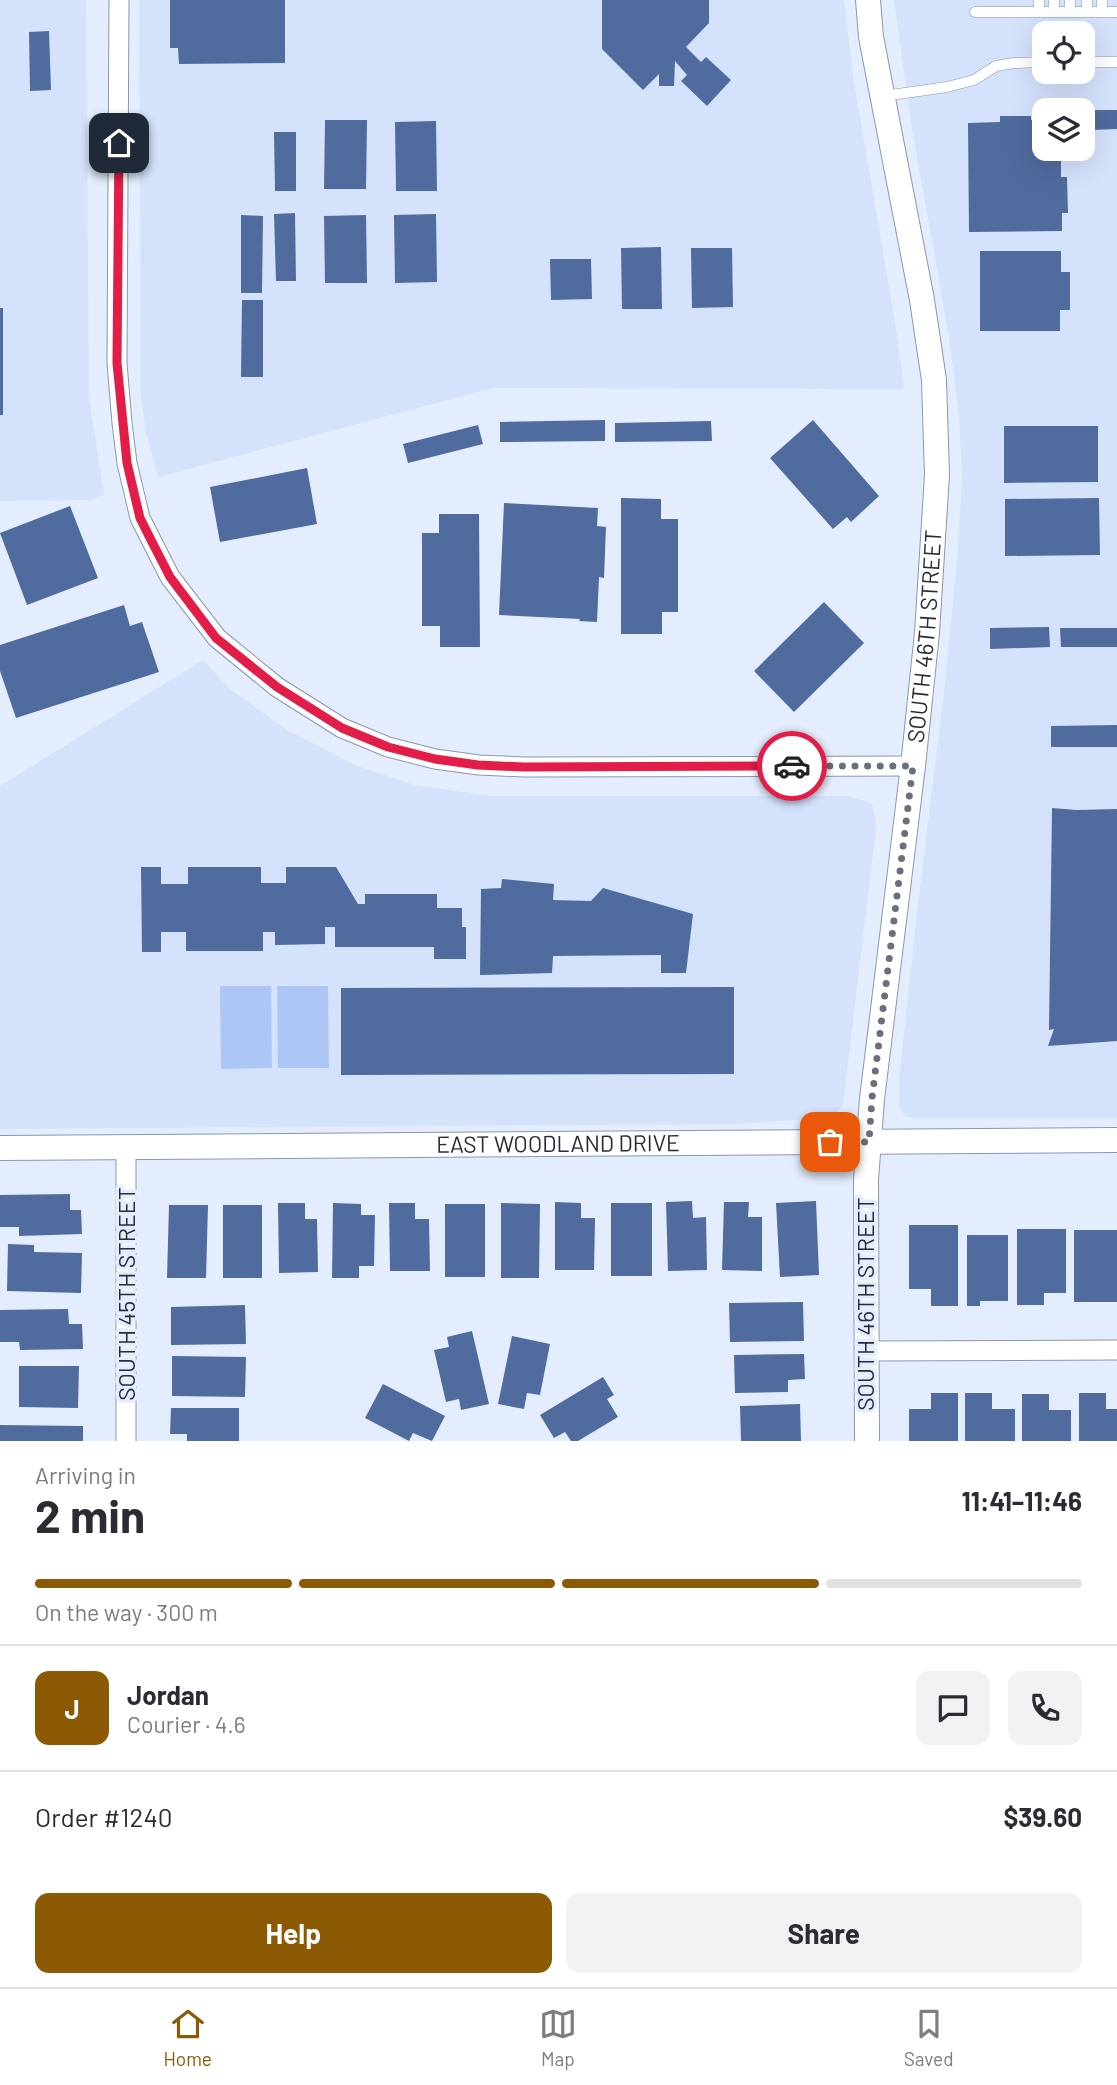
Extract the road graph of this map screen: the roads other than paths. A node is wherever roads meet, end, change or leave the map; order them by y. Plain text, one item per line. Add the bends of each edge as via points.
1 (119, 0) edge
2 (868, 0) edge
3 (1039, 0) edge
4 (1054, 0) edge
5 (1070, 0) edge
6 (1087, 0) edge
7 (1102, 0) edge
8 (975, 12) dead end
9 (1039, 12) junction
10 (1054, 12) junction
11 (1070, 12) junction
12 (1087, 12) junction
13 (1102, 12) junction
14 (1117, 12) edge
15 (1032, 62) edge
16 (1095, 62) edge
17 (1117, 62) edge
18 (882, 97) junction
19 (913, 766) junction
20 (1117, 1140) edge
21 (869, 1142) junction
22 (126, 1147) junction
23 (0, 1148) edge
24 (1117, 1350) edge
25 (866, 1351) junction
26 (126, 1441) edge
27 (867, 1441) edge

1 - 19 street via 117,363 127,463 140,518 170,577 216,638 277,687 342,728 435,759 478,765
2 - 18 street, SOUTH 46TH STREET
3 - 9 lane
4 - 10 lane
5 - 11 lane
6 - 12 lane
7 - 13 lane
8 - 9 lane
9 - 10 lane
10 - 11 lane
11 - 12 lane
12 - 13 lane
13 - 14 lane
15 - 18 lane via 996,66 974,80 947,88
16 - 17 lane
18 - 19 street, SOUTH 46TH STREET via 922,300 937,433 927,634
19 - 21 street, SOUTH 46TH STREET
20 - 21 street, EAST WOODLAND DRIVE
21 - 22 street, EAST WOODLAND DRIVE
21 - 25 street, SOUTH 46TH STREET
22 - 23 street, EAST WOODLAND DRIVE
22 - 26 street, SOUTH 45TH STREET
24 - 25 street
25 - 27 street, SOUTH 46TH STREET

